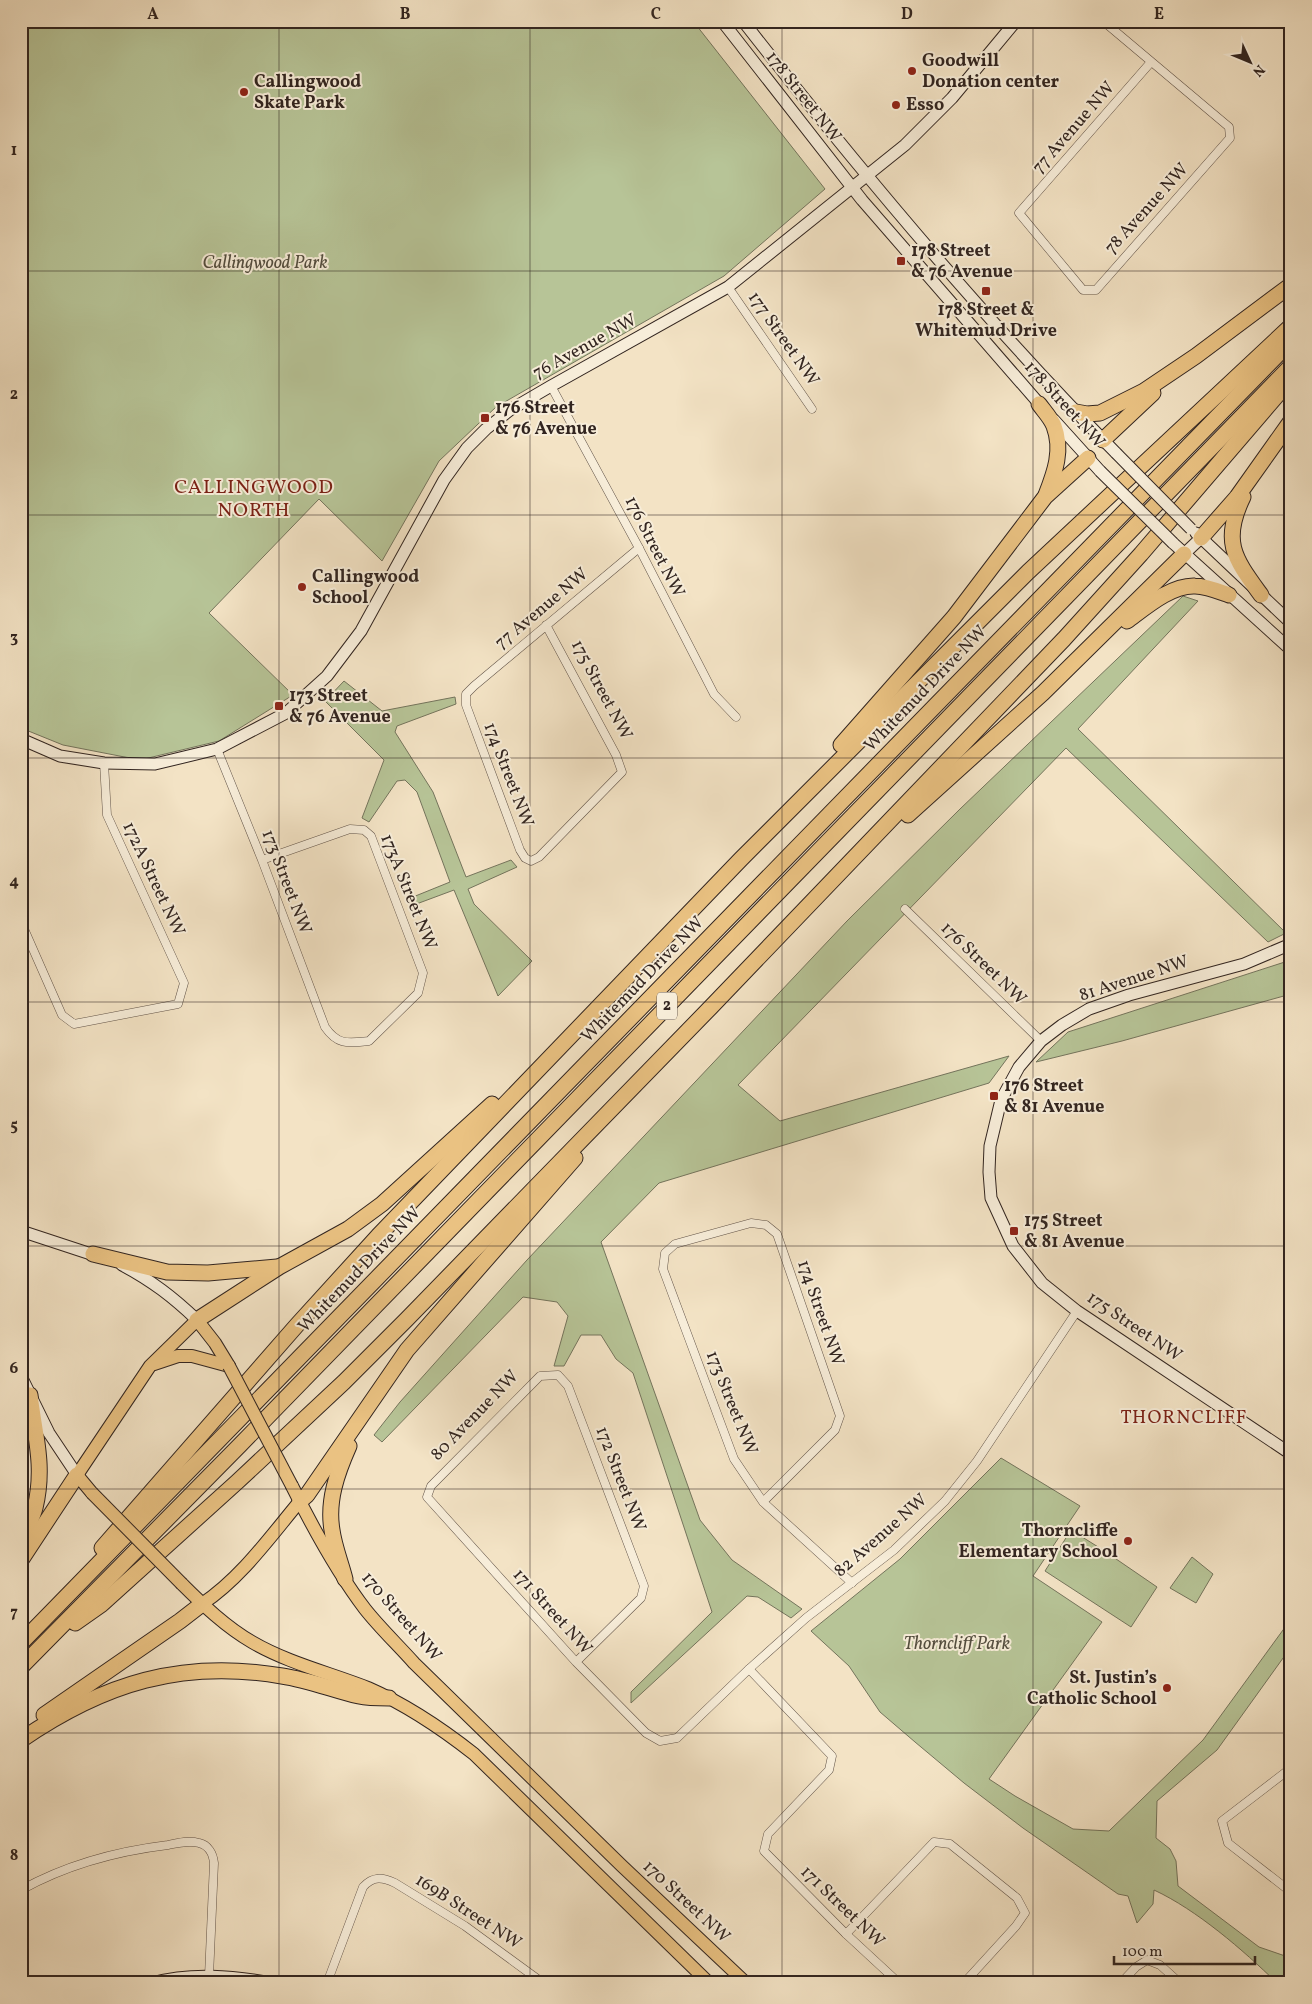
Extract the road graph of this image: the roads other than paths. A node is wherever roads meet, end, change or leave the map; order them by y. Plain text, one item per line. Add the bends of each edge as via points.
1 (722, 21) edge
2 (743, 21) edge
3 (1016, 21) edge
4 (1103, 21) edge
5 (1151, 62) junction
6 (866, 176) junction
7 (853, 188) junction
8 (1291, 285) edge
9 (728, 287) junction
10 (1083, 290) joint
11 (1291, 326) edge
12 (1291, 341) edge
13 (1196, 356) junction
14 (1291, 366) edge
15 (1291, 379) edge
16 (551, 386) junction
17 (1038, 404) junction
18 (812, 409) dead end
19 (1076, 412) junction
20 (1291, 421) edge
21 (1103, 440) junction
22 (1088, 458) junction
23 (1257, 470) junction
24 (1045, 497) junction
25 (1196, 533) junction
26 (640, 548) junction
27 (1184, 554) junction
28 (1229, 595) junction
29 (1261, 596) junction
30 (1291, 623) edge
31 (546, 625) junction
32 (1291, 650) edge
33 (1082, 655) junction
34 (466, 694) joint
35 (736, 717) dead end
36 (21, 739) edge
37 (217, 749) junction
38 (104, 763) junction
39 (741, 858) junction
40 (262, 860) junction
41 (531, 861) joint
42 (905, 909) dead end
43 (21, 922) edge
44 (775, 939) junction
45 (1291, 944) edge
46 (326, 1027) joint
47 (568, 1037) junction
48 (1041, 1041) junction
49 (605, 1116) junction
50 (990, 1198) joint
51 (21, 1231) edge
52 (665, 1253) joint
53 (93, 1254) junction
54 (279, 1267) junction
55 (1077, 1311) junction
56 (197, 1320) junction
57 (150, 1366) junction
58 (229, 1366) junction
59 (558, 1374) joint
60 (21, 1376) edge
61 (30, 1395) junction
62 (369, 1407) junction
63 (1291, 1454) edge
64 (77, 1475) junction
65 (427, 1497) joint
66 (300, 1501) junction
67 (763, 1502) junction
68 (21, 1540) edge
69 (21, 1560) edge
70 (345, 1579) junction
71 (852, 1583) junction
72 (202, 1604) junction
73 (55, 1609) junction
74 (21, 1643) edge
75 (43, 1645) junction
76 (576, 1662) junction
77 (21, 1667) edge
78 (749, 1669) junction
79 (389, 1698) junction
80 (21, 1732) edge
81 (21, 1740) edge
82 (660, 1741) joint
83 (1291, 1768) edge
84 (21, 1890) edge
85 (1291, 1892) edge
86 (846, 1934) junction
87 (209, 1976) junction
88 (152, 1983) edge
89 (272, 1983) edge
90 (327, 1983) edge
91 (543, 1983) edge
92 (709, 1983) edge
93 (746, 1983) edge
94 (900, 1983) edge
95 (964, 1983) edge
96 (1121, 1983) edge
97 (1180, 1983) edge

1 - 7 street, 178 Street NW
2 - 6 street, 178 Street NW
3 - 6 street, 76 Avenue NW via 938,113
4 - 5 street
5 - 10 street, 77 Avenue NW via 1019,214
5 - 10 street, 78 Avenue NW via 1228,127 1230,138 1096,290
6 - 7 street, 76 Avenue NW
6 - 19 street, 178 Street NW via 940,263
7 - 9 street, 76 Avenue NW
7 - 17 street, 178 Street NW
8 - 13 highway
9 - 16 street, 76 Avenue NW
9 - 18 street, 177 Street NW
11 - 39 highway via 1028,572
12 - 73 highway, Whitemud Drive NW / 2
13 - 19 highway via 1121,403 1093,414
13 - 21 highway
14 - 75 highway, Whitemud Drive NW / 2
15 - 44 highway via 1064,639
16 - 26 street, 176 Street NW
16 - 37 street, 76 Avenue NW via 496,421 455,464 434,495 361,631 327,676 286,713
17 - 22 street, 178 Street NW
17 - 24 highway via 1054,425 1058,443 1057,467
19 - 21 street, 178 Street NW
20 - 23 highway
21 - 22 street
21 - 25 street, 178 Street NW, bridge
22 - 24 highway
22 - 27 street, 178 Street NW, bridge
23 - 25 highway via 1237,497
23 - 29 highway via 1235,514 1232,548
24 - 39 highway via 954,617
25 - 27 street
25 - 29 street, 178 Street NW
26 - 31 street, 77 Avenue NW
26 - 35 street, 176 Street NW via 714,694
27 - 28 street, 178 Street NW
27 - 33 highway
28 - 32 street, 178 Street NW
28 - 33 highway via 1195,586 1176,590
29 - 30 street, 178 Street NW
31 - 34 street, 77 Avenue NW
31 - 41 street, 175 Street NW via 622,772 539,857
33 - 44 highway
34 - 41 street, 174 Street NW via 466,705 520,850
36 - 38 street, 76 Avenue NW via 60,756
37 - 38 street, 76 Avenue NW via 155,764
37 - 40 street, 173 Street NW
38 - 43 street, 172A Street NW via 107,815 184,983 178,1004 74,1024 62,1015
39 - 47 highway
40 - 46 street, 173 Street NW
40 - 46 street, 173A Street NW via 343,830 359,828 374,841 423,973 418,992 369,1040 343,1043 331,1036
42 - 48 street, 176 Street NW
44 - 49 highway
45 - 48 street, 81 Avenue NW via 1244,964 1089,1009
47 - 54 highway via 382,1204 348,1229
47 - 73 highway via 297,1325 98,1552
48 - 50 street, 81 Avenue NW via 1000,1100 990,1146
49 - 62 highway via 567,1169 406,1350
49 - 75 highway via 344,1382 102,1604
50 - 55 street, 175 Street NW via 1013,1246 1042,1283
51 - 53 street, 170 Street NW
52 - 67 street, 173 Street NW via 663,1268 734,1459
52 - 67 street, 174 Street NW via 675,1244 751,1222 766,1225 776,1234 840,1416 835,1430
53 - 54 highway via 167,1272 208,1273
53 - 56 street, 170 Street NW via 146,1278 170,1294
54 - 56 highway
55 - 63 street, 175 Street NW
55 - 71 street, 82 Avenue NW via 977,1461 945,1501 894,1550
56 - 57 main road
56 - 58 main road, 170 Street NW
57 - 58 main road via 178,1356 192,1356
57 - 64 main road
58 - 66 main road, 170 Street NW, bridge
59 - 65 street, 80 Avenue NW via 540,1376 431,1486
59 - 76 street, 172 Street NW via 568,1386 644,1586 641,1598
60 - 61 street
61 - 64 street via 49,1433
61 - 68 highway via 40,1455 40,1482 34,1510
62 - 66 highway
62 - 70 highway via 344,1458 331,1500 332,1530
64 - 69 highway
64 - 72 main road, bridge
65 - 76 street, 171 Street NW
66 - 70 main road, 170 Street NW
66 - 72 main road via 249,1561
67 - 71 street, 173 Street NW
70 - 93 main road, 170 Street NW via 365,1609 414,1663
71 - 78 street, 82 Avenue NW via 806,1618
72 - 79 main road via 244,1637 271,1652
72 - 80 highway
73 - 74 highway, Whitemud Drive NW / 2
75 - 77 highway, Whitemud Drive NW / 2
76 - 82 street, 171 Street NW via 646,1734
78 - 82 street, 82 Avenue NW via 676,1738
78 - 86 street, 171 Street NW via 832,1756 828,1770 768,1834 764,1851
79 - 81 highway via 360,1697 280,1675 189,1671 154,1677 110,1691 63,1714
79 - 92 main road via 441,1728 474,1754
83 - 85 street via 1222,1821 1228,1844
84 - 87 street via 78,1865 133,1850 193,1841 204,1845 214,1858
86 - 94 street, 171 Street NW
86 - 95 street via 934,1842 950,1844 1017,1898 1025,1913
87 - 88 street
87 - 89 street
90 - 91 street, 169B Street NW via 361,1891 371,1880 382,1878 465,1926
96 - 97 street via 1147,1960 1160,1965

